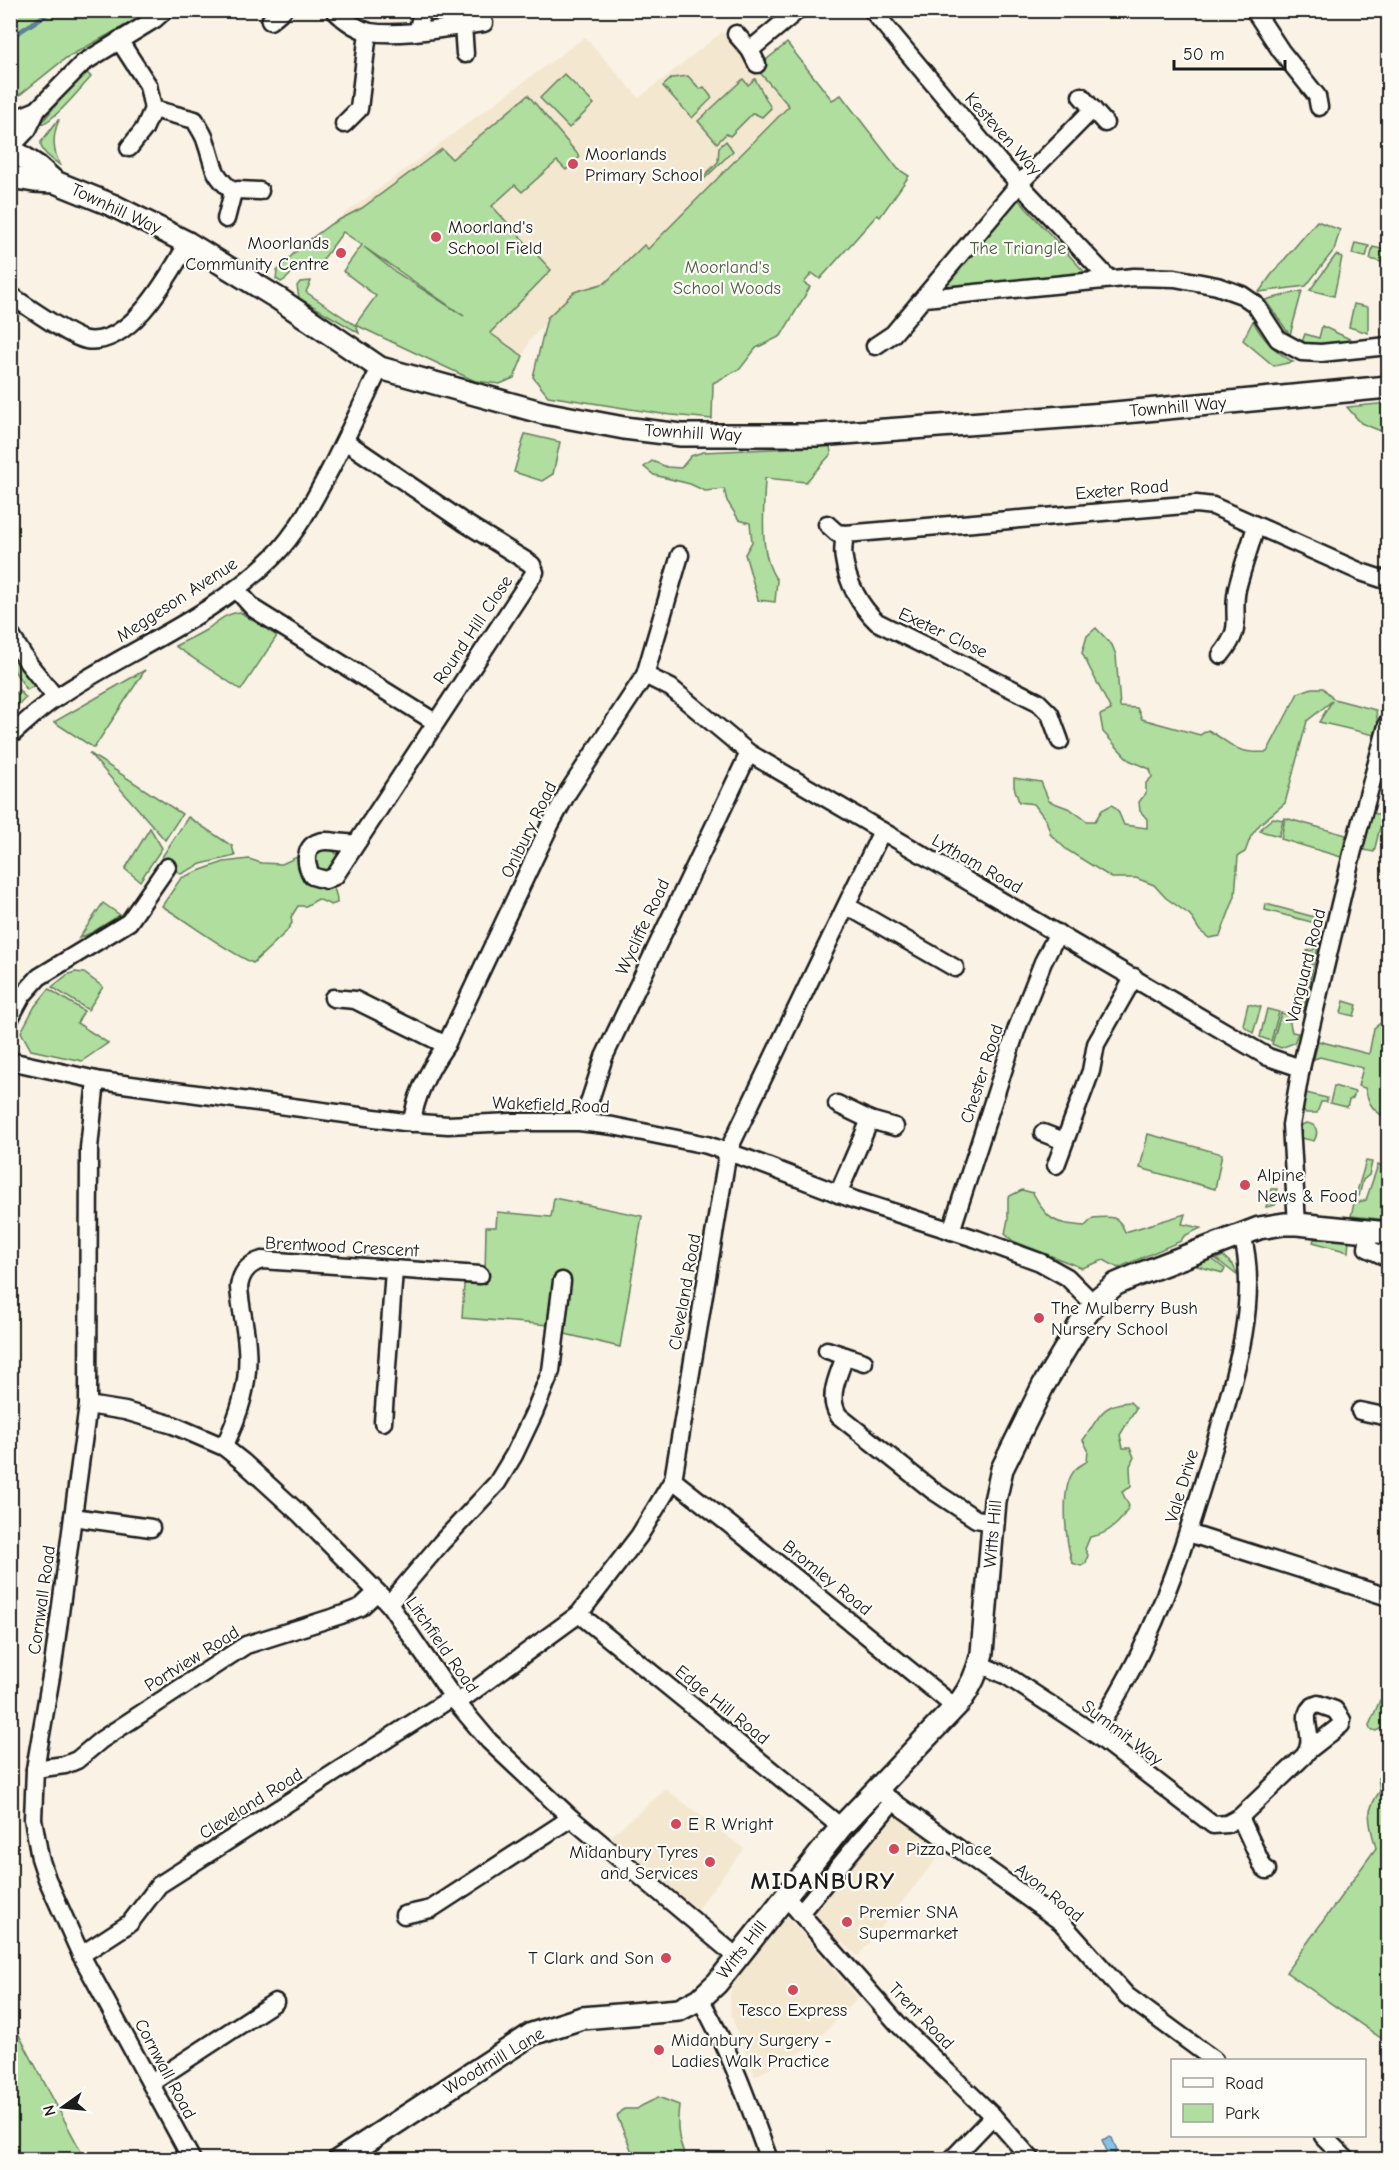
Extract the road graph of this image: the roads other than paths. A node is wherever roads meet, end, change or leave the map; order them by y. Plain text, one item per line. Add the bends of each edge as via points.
1 (165, 10) edge
2 (334, 10) edge
3 (422, 10) edge
4 (798, 10) edge
5 (872, 10) edge
6 (1254, 10) edge
7 (484, 23) dead end
8 (463, 25) junction
9 (418, 30) junction
10 (368, 32) junction
11 (736, 34) dead end
12 (119, 40) junction
13 (465, 54) dead end
14 (1081, 96) dead end
15 (1319, 107) dead end
16 (153, 109) junction
17 (38, 110) junction
18 (1093, 110) junction
19 (10, 121) edge
20 (1106, 123) dead end
21 (344, 124) dead end
22 (129, 148) dead end
23 (11, 149) edge
24 (10, 177) edge
25 (55, 182) junction
26 (1020, 183) junction
27 (260, 191) dead end
28 (233, 192) junction
29 (226, 219) dead end
30 (188, 243) junction
31 (1108, 279) junction
32 (10, 296) edge
33 (924, 298) junction
34 (875, 346) dead end
35 (1389, 346) edge
36 (380, 368) junction
37 (1389, 387) edge
38 (345, 441) junction
39 (827, 524) dead end
40 (1256, 526) junction
41 (845, 534) junction
42 (680, 555) dead end
43 (1389, 581) edge
44 (236, 589) junction
45 (10, 634) edge
46 (1221, 655) dead end
47 (645, 675) junction
48 (56, 698) junction
49 (435, 722) junction
50 (1389, 722) edge
51 (10, 736) edge
52 (1060, 741) dead end
53 (749, 753) junction
54 (882, 831) junction
55 (355, 843) dead end
56 (167, 867) dead end
57 (847, 906) junction
58 (1058, 933) junction
59 (955, 968) dead end
60 (1134, 977) junction
61 (333, 998) dead end
62 (10, 1018) edge
63 (446, 1046) junction
64 (10, 1061) edge
65 (1301, 1068) junction
66 (96, 1080) junction
67 (837, 1104) dead end
68 (870, 1120) junction
69 (585, 1122) junction
70 (412, 1123) junction
71 (895, 1127) dead end
72 (1043, 1133) dead end
73 (1064, 1141) junction
74 (728, 1151) junction
75 (1056, 1165) dead end
76 (838, 1194) junction
77 (1298, 1224) junction
78 (951, 1231) junction
79 (1379, 1232) edge
80 (1242, 1234) junction
81 (1389, 1258) edge
82 (394, 1270) junction
83 (480, 1275) dead end
84 (562, 1281) dead end
85 (1094, 1304) junction
86 (827, 1350) dead end
87 (845, 1356) junction
88 (864, 1362) dead end
89 (88, 1405) junction
90 (1360, 1411) dead end
91 (1389, 1417) edge
92 (383, 1422) dead end
93 (224, 1447) junction
94 (673, 1480) junction
95 (73, 1516) junction
96 (993, 1522) junction
97 (150, 1528) dead end
98 (1188, 1533) junction
99 (1389, 1597) edge
100 (383, 1598) junction
101 (579, 1614) junction
102 (979, 1664) junction
103 (455, 1700) junction
104 (955, 1707) junction
105 (1095, 1734) junction
106 (1309, 1750) dead end
107 (35, 1769) junction
108 (885, 1795) junction
109 (1239, 1817) junction
110 (572, 1818) junction
111 (841, 1827) junction
112 (1267, 1870) dead end
113 (785, 1896) junction
114 (800, 1913) junction
115 (404, 1915) dead end
116 (81, 1955) junction
117 (737, 1957) junction
118 (700, 2000) junction
119 (275, 2002) dead end
120 (1211, 2059) edge
121 (151, 2083) junction
122 (993, 2116) junction
123 (1324, 2137) edge
124 (192, 2160) edge
125 (339, 2160) edge
126 (769, 2160) edge
127 (951, 2160) edge
128 (1032, 2160) edge
129 (1347, 2160) edge

1 - 12 street
2 - 10 street via 345,22
3 - 9 street
4 - 11 street via 754,57
5 - 26 street, Kesteven Way
6 - 15 street via 1317,96
7 - 8 street
8 - 9 street
8 - 13 street
9 - 10 street
10 - 21 street via 359,109
12 - 16 street via 148,85
12 - 17 street via 83,63
14 - 18 street
16 - 22 street
16 - 28 street via 195,120 206,140 212,167
17 - 19 street
17 - 23 street
18 - 20 street
18 - 26 street
23 - 25 street, Townhill Way
24 - 25 street, Townhill Way
25 - 30 street, Townhill Way
26 - 31 street, Kesteven Way
26 - 33 street
27 - 28 street
28 - 29 street
30 - 32 street via 155,297 111,337 85,340
30 - 36 street, Townhill Way
31 - 33 street
31 - 35 street via 1147,276 1195,280 1228,289 1255,304 1278,339 1302,352
33 - 34 street via 888,338
36 - 37 street, Townhill Way via 544,413 624,428 734,437 817,435 1081,415
36 - 38 street, Meggeson Avenue
38 - 44 street, Meggeson Avenue via 298,526 273,557
38 - 49 street, Round Hill Close via 528,562 535,573
39 - 41 street
40 - 41 street, Exeter Road via 1213,506 1196,504
40 - 43 street, Exeter Road via 1361,573
40 - 46 street via 1237,591 1233,639
41 - 52 street, Exeter Close via 843,557 849,578 868,614 884,628 1038,702 1050,714
42 - 47 street, Onibury Road
44 - 48 street, Meggeson Avenue
44 - 49 street via 254,609
45 - 48 street
47 - 53 street, Lytham Road via 671,688
47 - 63 street, Onibury Road via 550,825
48 - 51 street, Meggeson Avenue
49 - 55 street, Round Hill Close
50 - 65 street, Vanguard Road via 1352,854
53 - 54 street, Lytham Road
53 - 69 street, Wycliffe Road via 604,1058
54 - 57 street, Cleveland Road
54 - 58 street, Lytham Road
56 - 62 street via 129,922 39,977
57 - 59 street
57 - 74 street, Cleveland Road
58 - 60 street, Lytham Road
58 - 78 street, Chester Road via 1017,1028
60 - 65 street, Lytham Road via 1268,1057
60 - 73 street via 1096,1044 1091,1071
61 - 63 street via 355,1000
63 - 70 street, Onibury Road via 417,1099
64 - 66 street, Wakefield Road
65 - 77 street, Vanguard Road via 1291,1125
66 - 70 street, Wakefield Road
66 - 89 street, Cornwall Road via 89,1149
67 - 68 street
68 - 71 street
68 - 76 street
69 - 70 street, Wakefield Road
69 - 74 street, Wakefield Road
72 - 73 street
73 - 75 street
74 - 76 street, Wakefield Road
74 - 94 street, Cleveland Road
76 - 78 street, Wakefield Road
77 - 79 street, Witts Hill
77 - 80 street, Witts Hill via 1275,1225
78 - 85 street, Wakefield Road via 1051,1267
79 - 81 street via 1367,1248
80 - 85 street, Witts Hill via 1125,1280
80 - 98 street, Vale Drive via 1248,1276 1244,1329
82 - 83 street, Brentwood Crescent
82 - 92 street
82 - 93 street, Brentwood Crescent via 262,1260 244,1270 238,1287 247,1349 244,1393
84 - 100 street, Portview Road via 551,1371 514,1455 497,1483
85 - 96 street, Witts Hill via 1043,1386 1006,1458 998,1481
86 - 87 street
87 - 88 street
87 - 96 street via 832,1397 839,1416 932,1490 976,1519
89 - 93 street, Litchfield Road via 173,1425
89 - 95 street, Cornwall Road
90 - 91 street
93 - 100 street, Litchfield Road via 300,1514
94 - 101 street, Cleveland Road via 639,1536
94 - 104 street, Bromley Road
95 - 97 street
95 - 107 street, Cornwall Road
96 - 102 street, Witts Hill
98 - 99 street
98 - 105 street, Vale Drive via 1131,1673
100 - 103 street, Litchfield Road
100 - 107 street, Portview Road via 246,1645 101,1740 77,1760
101 - 103 street, Cleveland Road
101 - 111 street, Edge Hill Road
102 - 104 street, Witts Hill via 969,1691
102 - 105 street, Summit Way via 1007,1676
103 - 110 street, Litchfield Road via 489,1741
103 - 116 street, Cleveland Road via 159,1885 130,1923
104 - 108 street, Witts Hill
105 - 109 street, Summit Way via 1213,1825 1227,1824
106 - 109 street
107 - 116 street, Cornwall Road via 33,1819 40,1858
108 - 111 street, Witts Hill
108 - 114 street
108 - 120 street, Avon Road via 1060,1922 1127,1996
109 - 112 street
110 - 115 street via 431,1909
110 - 117 street, Litchfield Road
111 - 113 street, Witts Hill
113 - 114 street, Trent Road
113 - 117 street, Witts Hill
114 - 122 street, Trent Road via 898,2024
116 - 121 street, Cornwall Road
117 - 118 street, Witts Hill
118 - 125 street, Woodmill Lane via 679,2010 582,2018 544,2029
118 - 126 street via 723,2039
119 - 121 street
121 - 124 street, Cornwall Road
122 - 127 street
122 - 128 street, Trent Road
123 - 129 street

